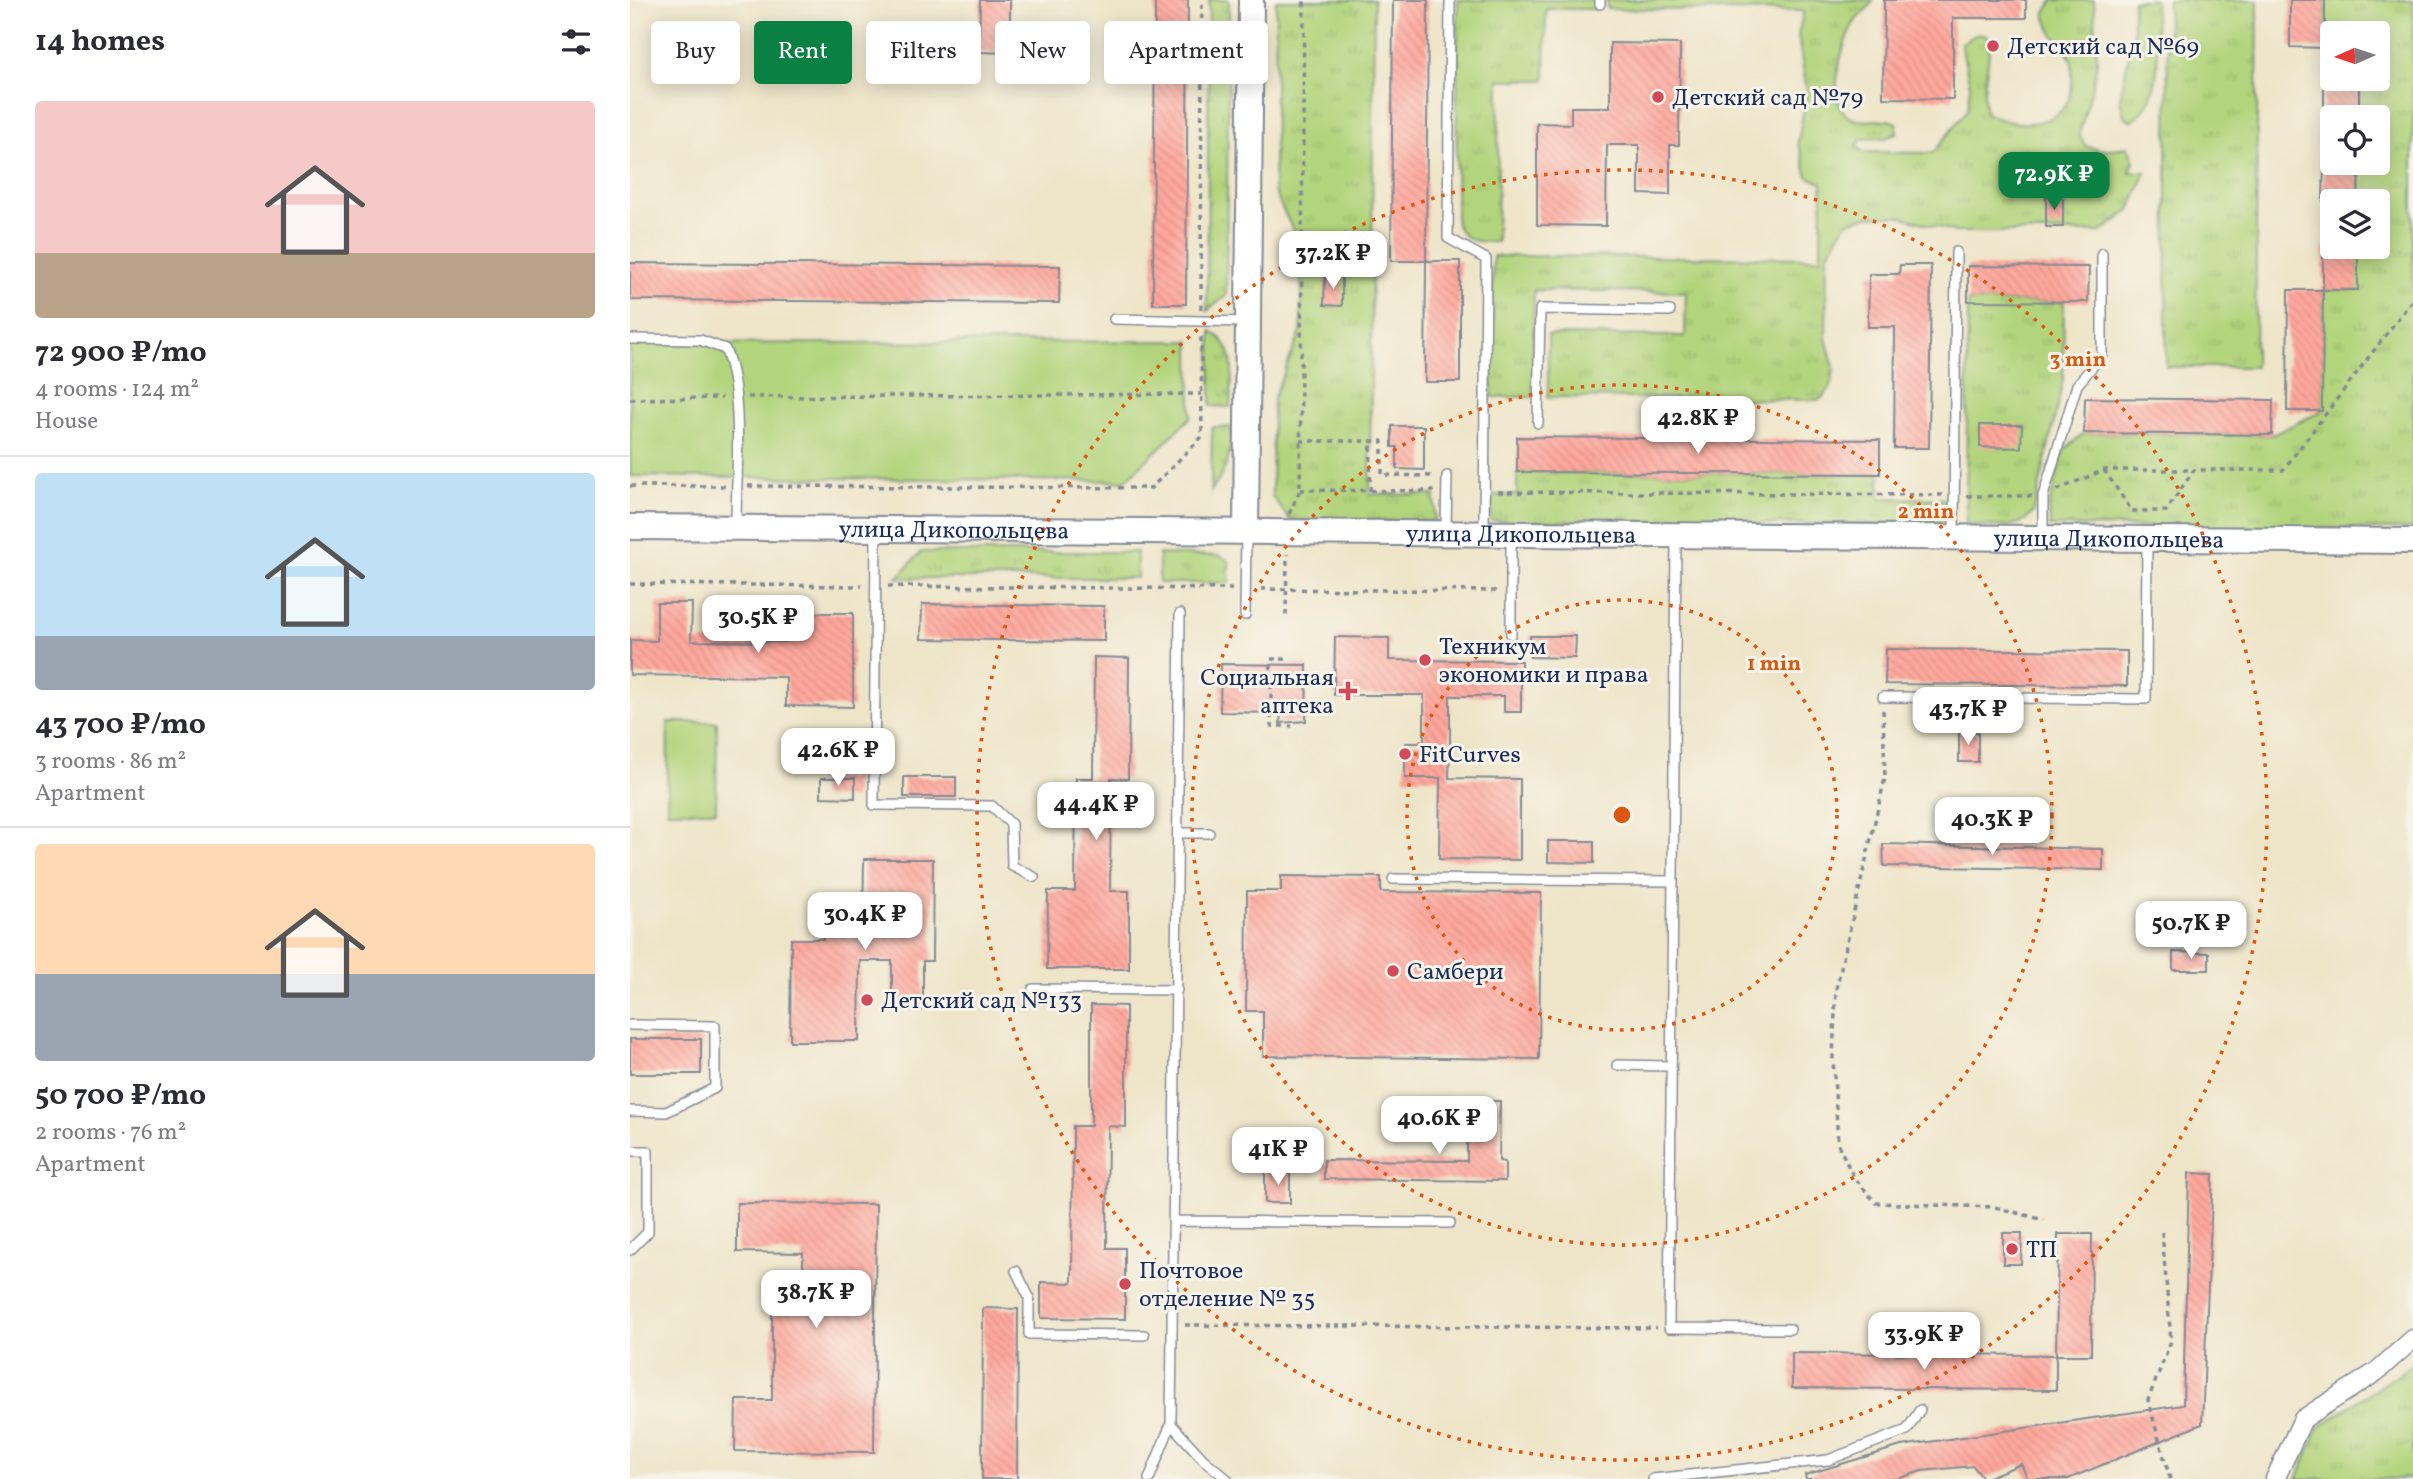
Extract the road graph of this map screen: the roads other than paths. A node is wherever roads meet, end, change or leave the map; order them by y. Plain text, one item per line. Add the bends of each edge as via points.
1 (1251, 0) edge
2 (1450, 0) edge
3 (1956, 252) dead end
4 (2102, 253) dead end
5 (1670, 312) dead end
6 (1114, 319) dead end
7 (1248, 322) junction
8 (630, 339) edge
9 (1538, 423) dead end
10 (1447, 476) road end
11 (630, 527) edge
12 (736, 528) junction
13 (876, 529) junction
14 (1246, 532) junction
15 (1446, 533) junction
16 (1484, 534) junction
17 (1511, 534) junction
18 (1676, 535) junction
19 (1954, 537) junction
20 (2043, 538) junction
21 (2147, 539) junction
22 (2413, 541) edge
23 (1180, 614) dead end
24 (1245, 615) dead end
25 (1511, 634) dead end
26 (1883, 697) road end
27 (1178, 833) junction
28 (1209, 833) dead end
29 (1034, 877) dead end
30 (1393, 879) dead end
31 (1673, 881) junction
32 (1034, 989) dead end
33 (1177, 990) junction
34 (630, 1025) edge
35 (1617, 1065) dead end
36 (1671, 1066) junction
37 (630, 1111) edge
38 (630, 1151) edge
39 (1175, 1221) junction
40 (1450, 1223) dead end
41 (630, 1250) edge
42 (1016, 1270) dead end
43 (1790, 1329) dead end
44 (1144, 1335) dead end
45 (2413, 1339) edge
46 (1920, 1410) dead end
47 (1171, 1424) junction
48 (1149, 1479) edge
49 (1227, 1479) edge
50 (1653, 1479) edge
51 (2275, 1479) edge

1 - 7 street
2 - 16 lane via 1448,239 1486,259
3 - 19 lane
4 - 20 lane via 2102,355 2077,385 2043,496
5 - 9 lane via 1540,309
6 - 7 lane
7 - 14 street
8 - 12 lane via 700,340 725,349 733,367 735,397
10 - 15 lane
11 - 12 street, улица Дикопольцева
12 - 13 street, улица Дикопольцева
13 - 14 street, улица Дикопольцева
13 - 29 lane via 874,805 992,806 1011,824 1012,866
14 - 15 street, улица Дикопольцева
14 - 24 lane
15 - 16 street, улица Дикопольцева
16 - 17 street, улица Дикопольцева
17 - 18 street, улица Дикопольцева
17 - 25 lane
18 - 19 street, улица Дикопольцева
18 - 31 lane
19 - 20 street, улица Дикопольцева
20 - 21 street, улица Дикопольцева
21 - 22 street, улица Дикопольцева
21 - 26 lane via 2146,699
23 - 27 lane
27 - 28 lane
27 - 33 lane
30 - 31 lane
31 - 36 lane
32 - 33 lane
33 - 39 lane
34 - 37 lane via 715,1026 715,1088 666,1112
35 - 36 lane
36 - 43 lane via 1669,1328
38 - 41 lane via 648,1151 648,1232
39 - 40 lane
39 - 47 lane
42 - 44 lane via 1029,1297 1029,1334
45 - 51 street via 2376,1372 2303,1419
46 - 50 lane via 1907,1430 1828,1460
47 - 48 lane
47 - 49 lane

